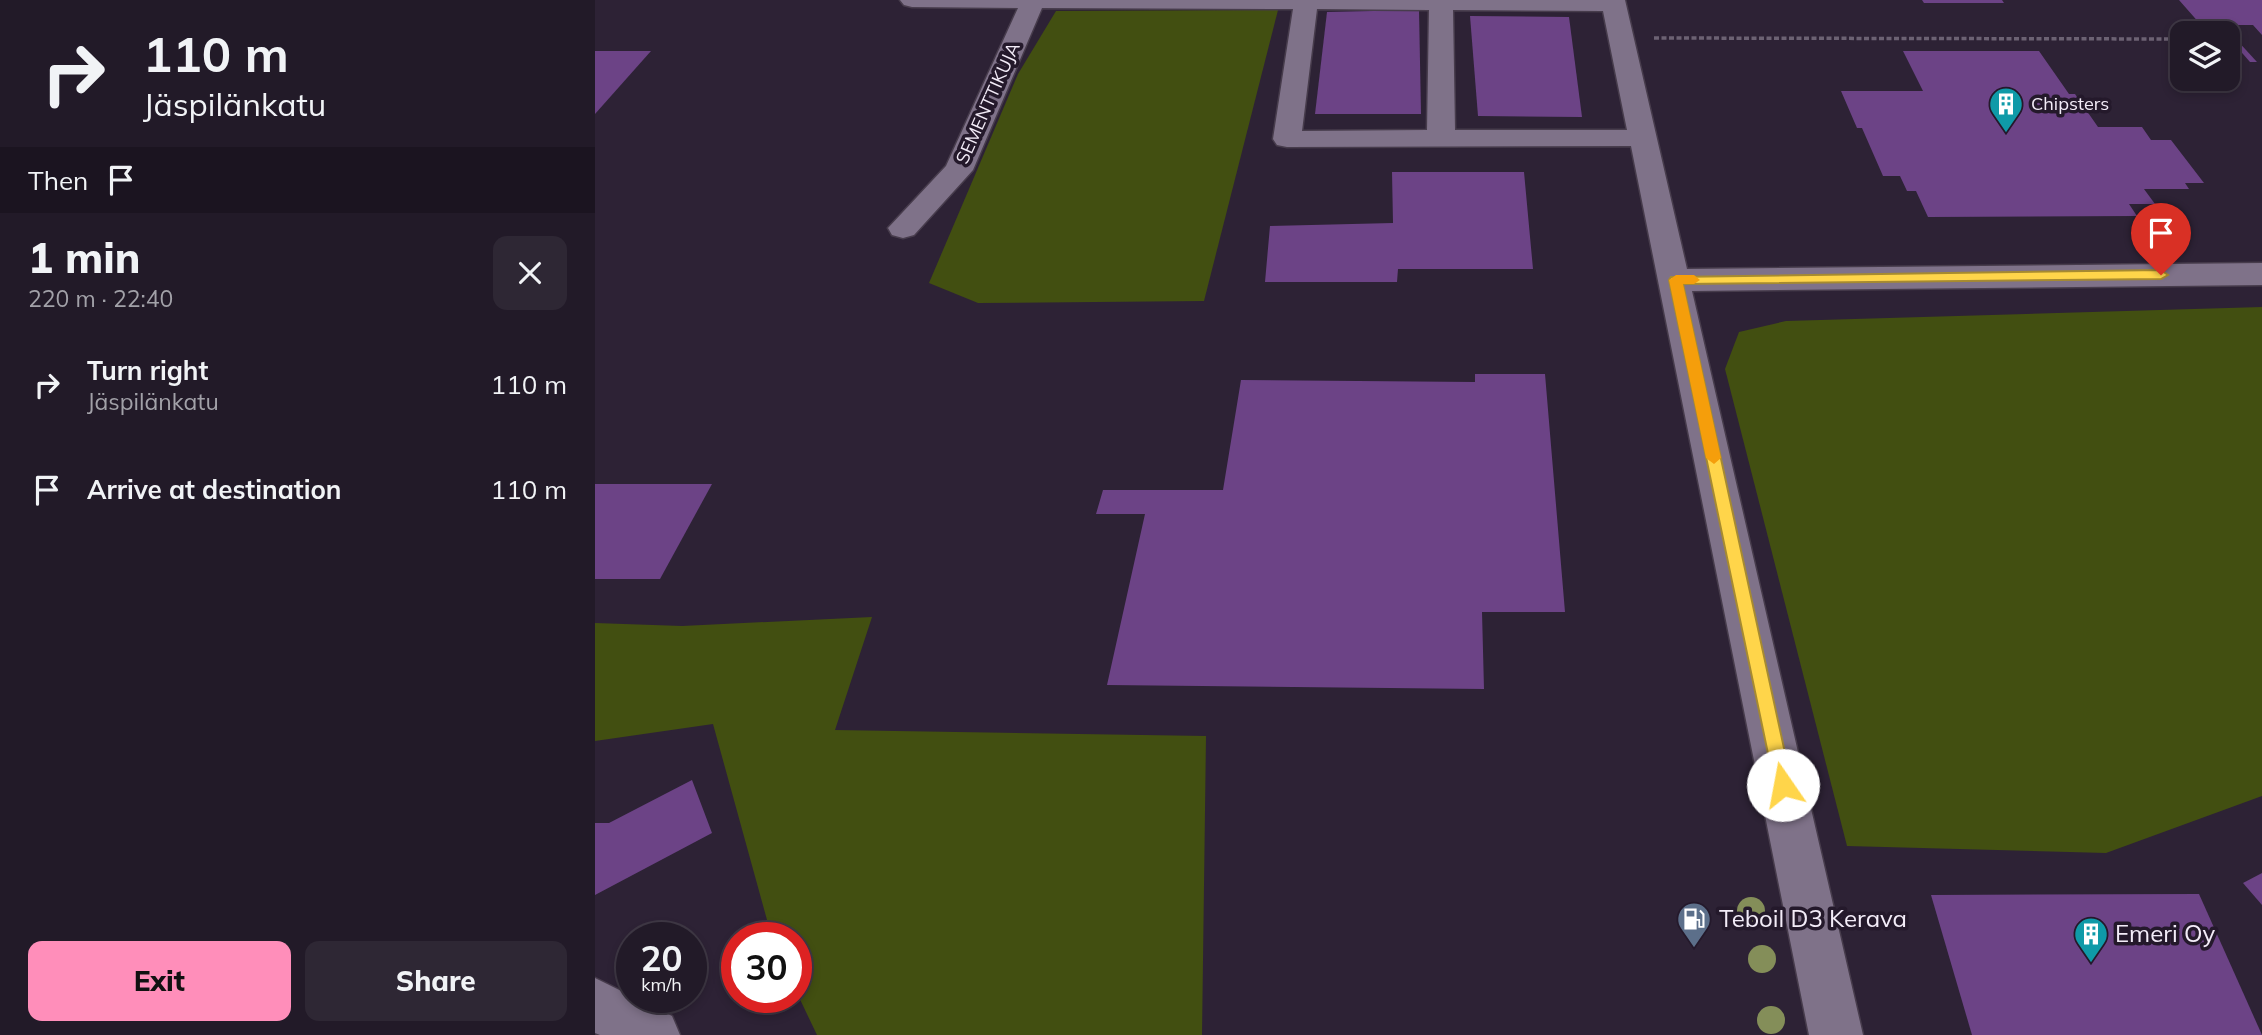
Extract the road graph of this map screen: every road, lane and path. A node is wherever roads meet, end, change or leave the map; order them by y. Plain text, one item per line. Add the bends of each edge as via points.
1 (912, 0) edge
2 (1033, 1) edge
3 (1306, 3) junction
4 (1441, 4) junction
5 (1616, 14) edge
6 (2170, 39) edge
7 (1441, 138) junction
8 (1642, 138) junction
9 (903, 228) dead end
10 (2262, 274) edge
11 (1676, 280) junction
12 (595, 1004) edge
13 (653, 1035) edge
14 (1836, 1035) edge

1 - 2 street
2 - 3 street
2 - 9 street, SEMENTTIKUJA via 959,170
3 - 4 street
3 - 7 street via 1287,139
4 - 5 street
4 - 7 street
5 - 6 path
5 - 8 street
7 - 8 street
8 - 11 street
10 - 11 street
11 - 14 street
12 - 13 street

